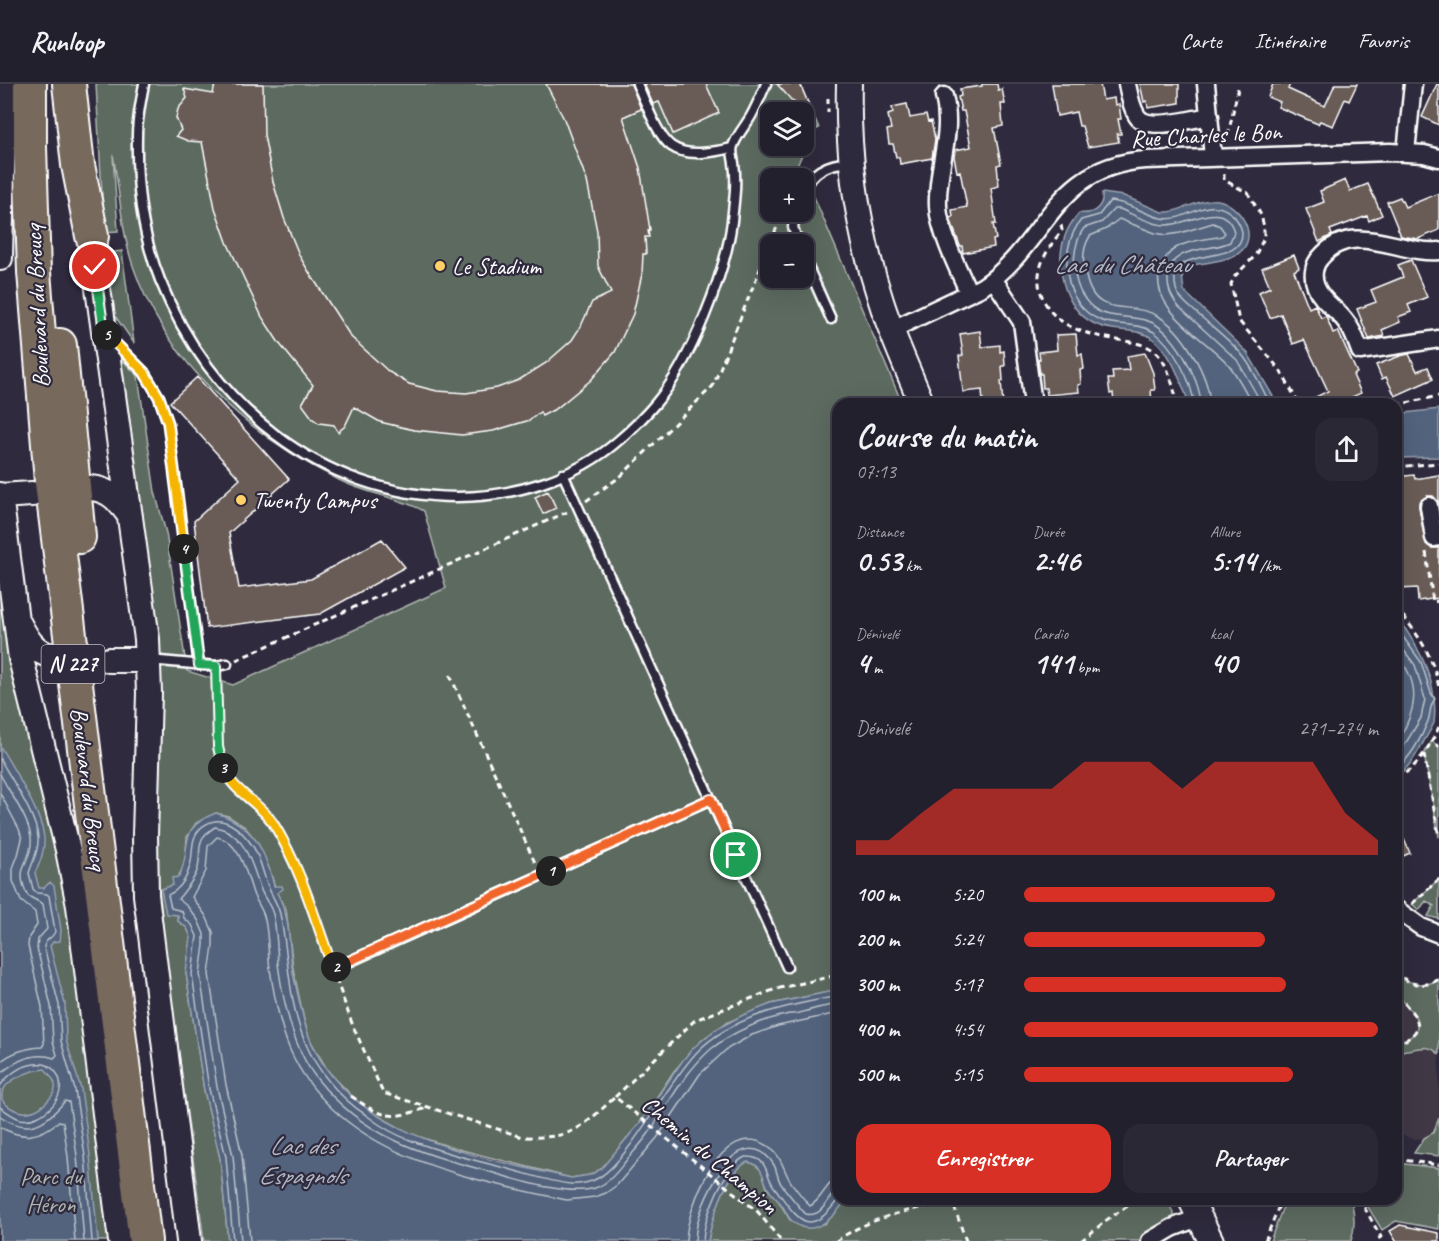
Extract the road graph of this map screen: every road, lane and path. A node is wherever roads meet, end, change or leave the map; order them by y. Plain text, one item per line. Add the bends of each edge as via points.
1 (4, 84) edge
2 (30, 84) edge
3 (50, 84) edge
4 (69, 84) edge
5 (84, 84) edge
6 (144, 84) edge
7 (637, 84) edge
8 (766, 84) edge
9 (849, 84) edge
10 (1127, 84) edge
11 (1206, 84) edge
12 (1239, 84) edge
13 (1413, 84) edge
14 (945, 96) dead end
15 (1210, 116) junction
16 (1228, 135) dead end
17 (732, 148) junction
18 (1406, 152) junction
19 (1439, 158) edge
20 (852, 162) junction
21 (1219, 163) junction
22 (814, 174) edge
23 (1056, 205) junction
24 (92, 236) junction
25 (1439, 251) edge
26 (0, 258) edge
27 (993, 280) junction
28 (814, 281) edge
29 (969, 293) junction
30 (831, 319) dead end
31 (891, 330) junction
32 (104, 332) junction
33 (1439, 339) edge
34 (1439, 396) edge
35 (919, 398) edge
36 (1033, 398) edge
37 (1176, 398) edge
38 (1296, 398) edge
39 (1402, 404) edge
40 (1439, 463) edge
41 (1402, 466) edge
42 (563, 474) junction
43 (90, 488) dead end
44 (32, 494) dead end
45 (0, 495) edge
46 (1429, 506) dead end
47 (130, 516) junction
48 (1436, 537) edge
49 (1439, 601) edge
50 (1402, 616) edge
51 (18, 622) junction
52 (52, 656) tunnel mouth
53 (109, 660) tunnel mouth
54 (148, 660) junction
55 (226, 664) dead end
56 (199, 665) junction
57 (216, 666) junction
58 (450, 675) dead end
59 (1439, 688) edge
60 (1439, 727) edge
61 (1432, 741) junction
62 (1439, 747) edge
63 (1424, 754) junction
64 (1402, 775) edge
65 (711, 799) junction
66 (1439, 837) edge
67 (541, 875) junction
68 (1439, 879) edge
69 (1404, 907) edge
70 (1439, 934) edge
71 (1405, 962) dead end
72 (1402, 963) edge
73 (787, 967) dead end
74 (333, 969) junction
75 (832, 976) edge
76 (1402, 977) edge
77 (1439, 979) edge
78 (1402, 1000) edge
79 (1402, 1040) edge
80 (351, 1096) dead end
81 (615, 1097) junction
82 (427, 1107) junction
83 (1402, 1161) edge
84 (1439, 1165) edge
85 (1129, 1205) edge
86 (1278, 1205) edge
87 (1363, 1205) edge
88 (954, 1206) joint
89 (1192, 1215) edge
90 (121, 1241) edge
91 (146, 1241) edge
92 (165, 1241) edge
93 (189, 1241) edge
94 (781, 1241) edge
95 (836, 1241) edge
96 (966, 1241) edge
97 (1081, 1241) edge
98 (1150, 1241) edge
99 (1211, 1241) edge
100 (1265, 1241) edge
101 (1375, 1241) edge

1 - 26 main road, Boulevard du Breucq
2 - 91 highway, Boulevard du Breucq / N 227 via 34,272 51,482
3 - 92 highway, Boulevard du Breucq / N 227 via 55,288 66,415 88,628
4 - 24 highway via 78,165
5 - 24 main road
6 - 42 lane via 136,134 147,239 174,313 194,347 237,402 302,453 339,473 379,487 428,497 477,497 514,492
7 - 17 lane via 672,147 704,153
8 - 17 lane
9 - 20 main road
10 - 15 street via 1135,113 1142,122 1152,125
11 - 15 street
12 - 16 path
13 - 18 street
14 - 29 street via 949,123 939,214
15 - 21 street
17 - 42 lane via 736,180 731,226 717,283 698,331 657,402 618,441
18 - 19 street, Rue Charles le Bon
18 - 21 street, Rue Charles le Bon
20 - 22 lane via 832,165
20 - 31 main road via 861,228
21 - 23 street, Rue Charles le Bon via 1131,161 1106,167 1084,179
21 - 38 path via 1224,180 1248,194 1264,227 1264,238 1255,256 1231,284 1239,321 1280,370
23 - 27 street, Rue Charles le Bon via 1012,263
23 - 37 path via 1062,230 1045,252 1038,274 1046,306 1073,329 1151,349 1167,370
24 - 32 main road
25 - 33 street via 1368,239 1351,240 1322,255 1314,275 1318,291 1346,321 1360,351
27 - 29 street, Rue Charles le Bon
27 - 36 street via 1022,322
28 - 30 lane
29 - 31 street, Rue Charles le Bon
31 - 35 main road
32 - 47 main road
32 - 56 lane via 144,372 168,423
34 - 39 path
40 - 41 path
42 - 65 lane
43 - 47 main road via 108,492
44 - 45 main road
45 - 51 main road
46 - 48 street
47 - 54 main road
48 - 49 path via 1424,539 1433,602
50 - 59 path via 1423,643
51 - 52 main road via 32,646
51 - 90 main road via 26,683 77,897
53 - 54 main road
54 - 56 lane
54 - 93 main road via 146,895
55 - 57 lane
56 - 57 lane
57 - 74 path, Chemin du Champion via 218,747 224,771 271,821 299,872
58 - 67 path
60 - 61 path
61 - 62 path
61 - 63 path
63 - 64 path
63 - 66 path
65 - 67 lane
65 - 73 lane
67 - 74 lane
68 - 69 path
69 - 70 street via 1421,927
71 - 72 path
74 - 82 path, Chemin du Champion via 383,1093
75 - 81 path, Chemin du Champion via 776,989 695,1020
76 - 77 path via 1414,984
78 - 79 path via 1418,1019 1418,1026 1414,1035
80 - 82 path via 389,1116
81 - 82 path, Chemin du Champion via 592,1120 572,1132 547,1138 523,1137
81 - 94 path, Chemin du Champion via 758,1212
83 - 84 path
85 - 97 path
86 - 100 path
87 - 101 path via 1381,1237
88 - 95 path via 938,1205 888,1215 857,1227
88 - 96 path
89 - 98 street
89 - 99 main road

